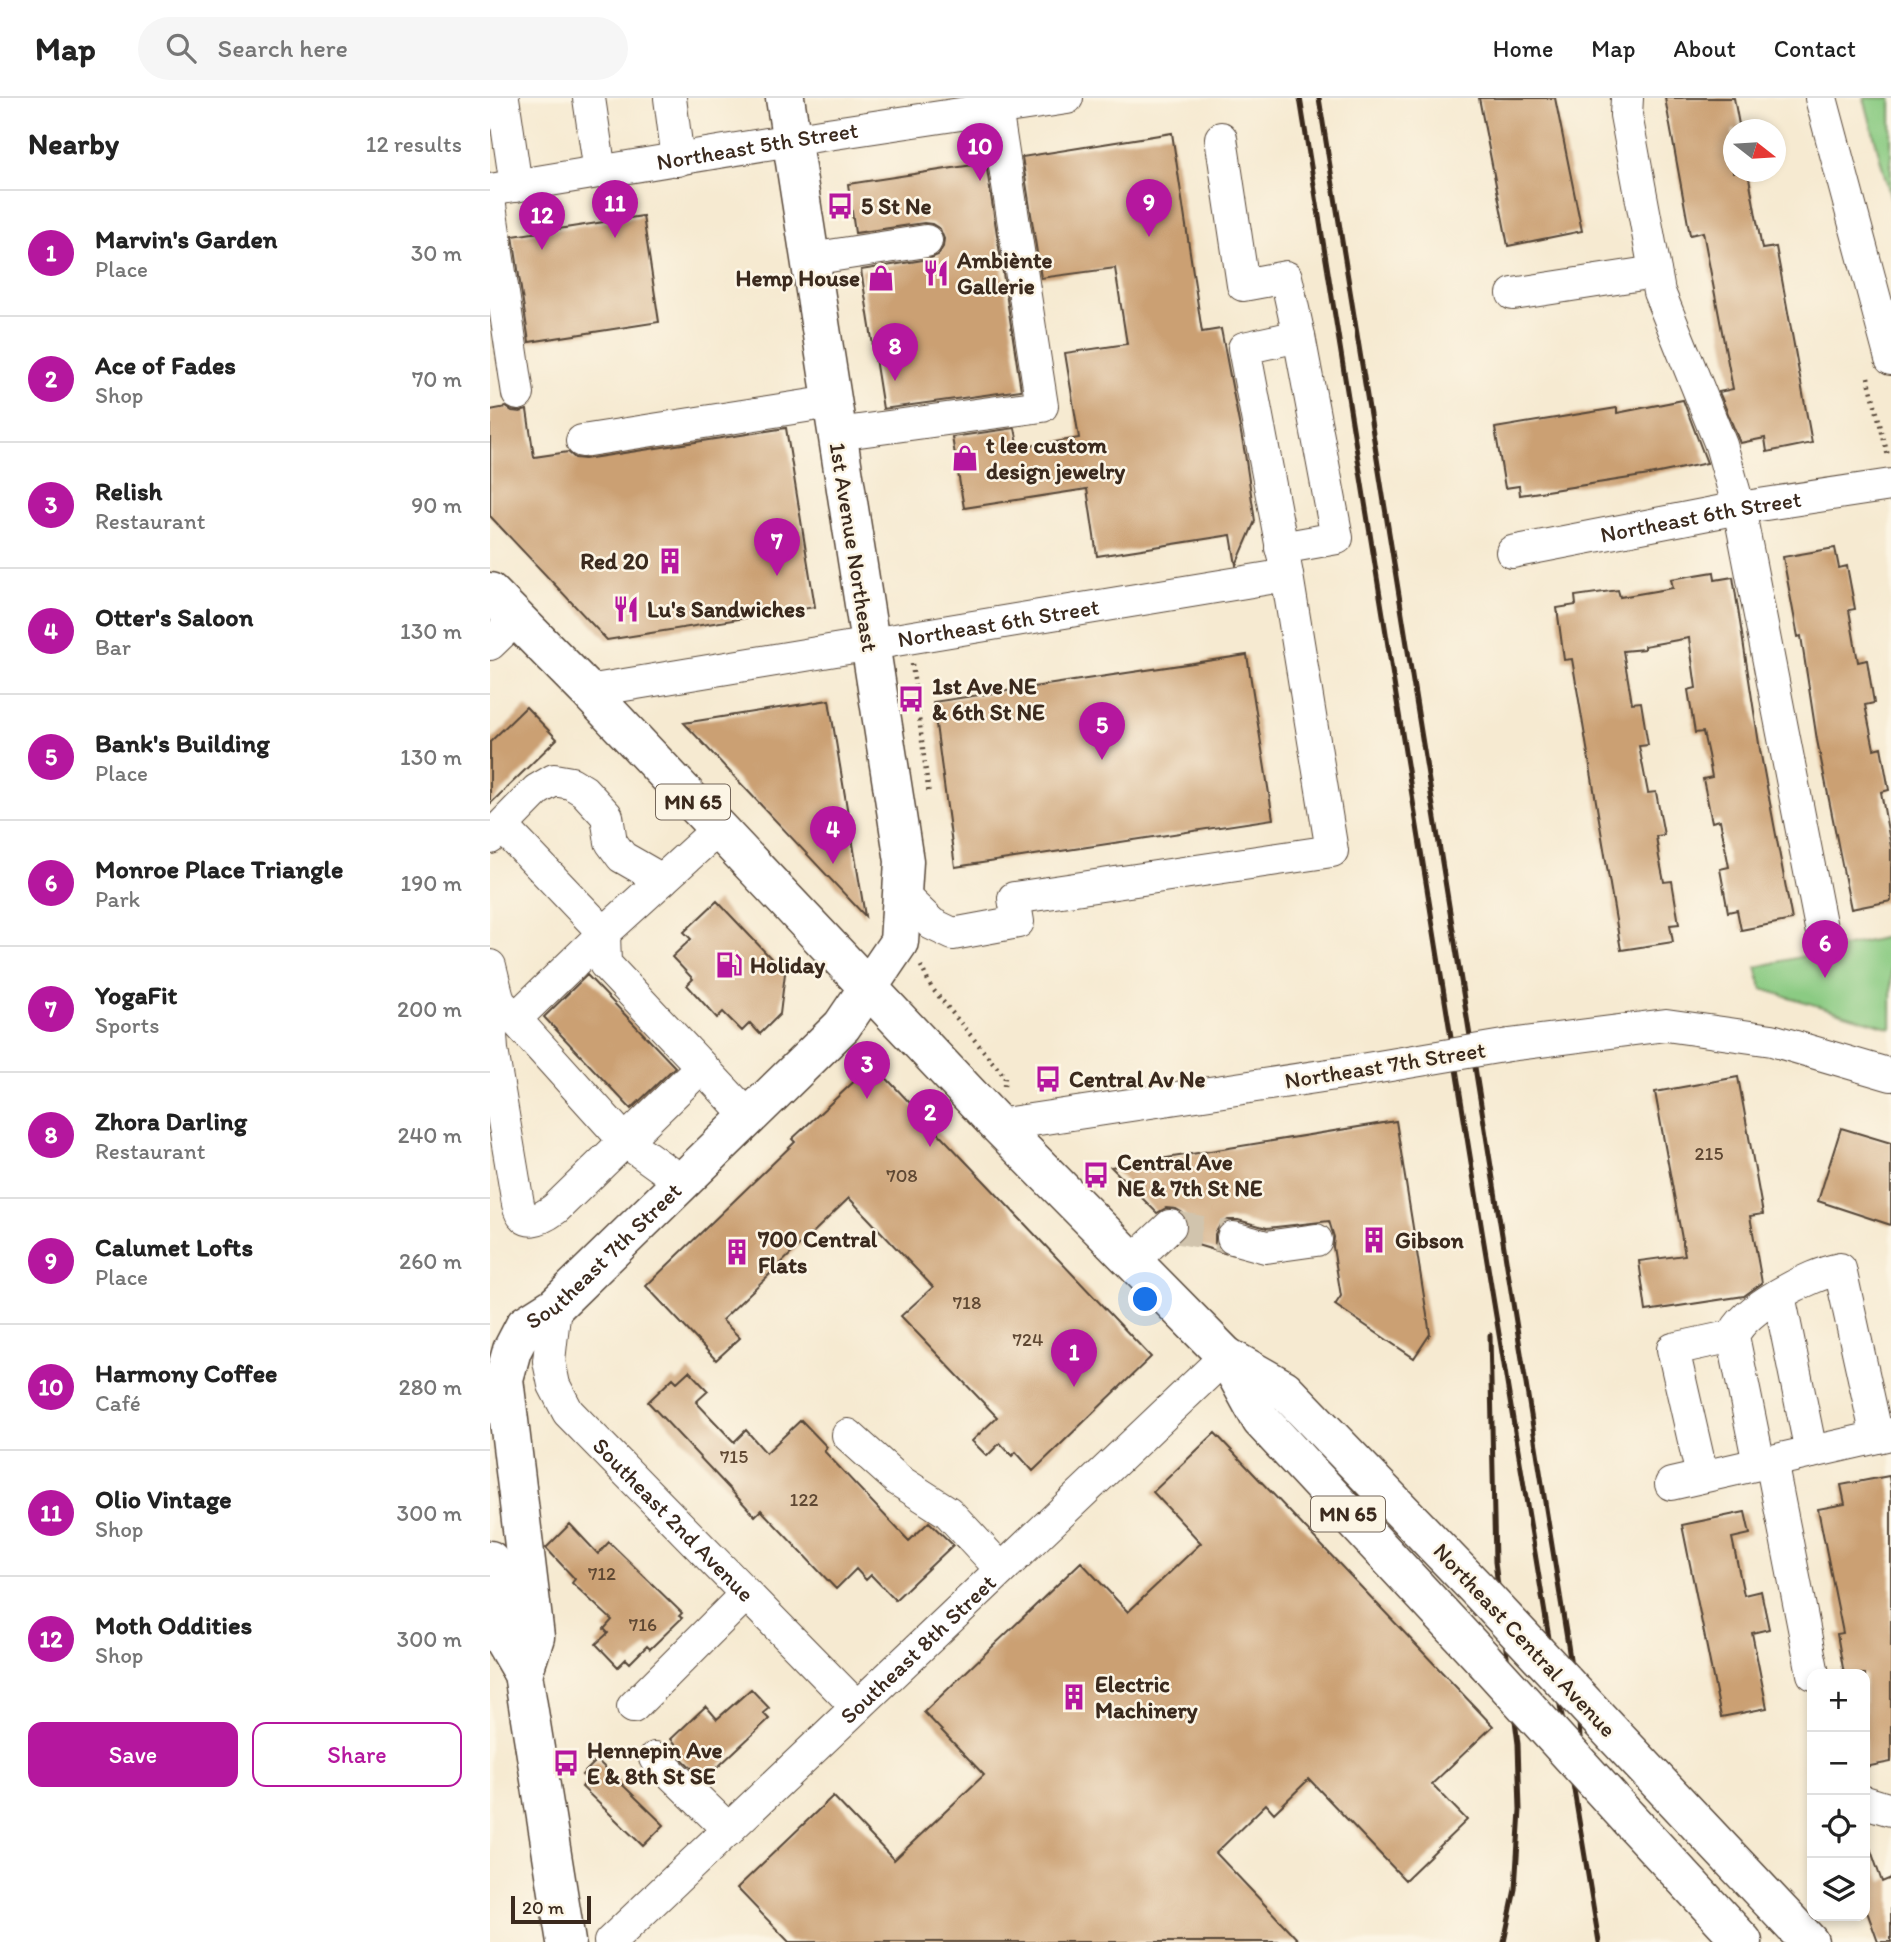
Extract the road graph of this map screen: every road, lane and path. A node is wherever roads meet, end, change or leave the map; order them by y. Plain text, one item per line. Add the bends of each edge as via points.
1 (503, 98) edge
2 (589, 98) edge
3 (670, 98) edge
4 (785, 98) edge
5 (1067, 98) edge
6 (1627, 98) edge
7 (1821, 98) edge
8 (996, 108) junction
9 (1221, 138) dead end
10 (792, 140) junction
11 (678, 160) junction
12 (600, 172) junction
13 (503, 188) edge
14 (490, 206) edge
15 (926, 241) dead end
16 (810, 259) junction
17 (1656, 272) junction
18 (1513, 294) dead end
19 (1299, 336) junction
20 (1891, 359) edge
21 (518, 394) dead end
22 (834, 418) junction
23 (582, 441) dead end
24 (1891, 485) edge
25 (1739, 508) junction
26 (1512, 552) dead end
27 (1284, 562) junction
28 (499, 619) edge
29 (907, 639) junction
30 (869, 645) junction
31 (588, 691) junction
32 (929, 806) dead end
33 (718, 829) junction
34 (496, 832) edge
35 (662, 880) junction
36 (903, 897) junction
37 (604, 933) junction
38 (1822, 933) dead end
39 (490, 966) edge
40 (916, 973) dead end
41 (868, 987) junction
42 (499, 1014) edge
43 (701, 1066) junction
44 (1891, 1075) edge
45 (749, 1117) junction
46 (999, 1125) junction
47 (625, 1141) junction
48 (682, 1182) junction
49 (1170, 1226) dead end
50 (1233, 1238) tunnel mouth
51 (1316, 1240) dead end
52 (1133, 1261) junction
53 (1779, 1295) junction
54 (555, 1306) junction
55 (1733, 1336) junction
56 (1226, 1356) junction
57 (848, 1435) dead end
58 (1884, 1436) edge
59 (1811, 1452) junction
60 (1765, 1462) junction
61 (1702, 1476) junction
62 (1671, 1483) dead end
63 (490, 1560) edge
64 (1001, 1569) junction
65 (746, 1594) junction
66 (1812, 1669) edge
67 (523, 1674) junction
68 (633, 1707) dead end
69 (857, 1707) junction
70 (655, 1758) dead end
71 (1870, 1804) edge
72 (1891, 1810) edge
73 (729, 1830) junction
74 (566, 1942) edge
75 (610, 1942) edge
76 (1743, 1942) edge
77 (1809, 1942) edge

1 - 13 street
2 - 12 street
3 - 11 street
4 - 10 main road, 1st Avenue Northeast
5 - 8 street, Northeast 5th Street
6 - 17 street via 1626,115
7 - 20 street
8 - 10 street, Northeast 5th Street
8 - 22 street via 1042,406
9 - 19 street via 1242,285 1286,277
10 - 11 street, Northeast 5th Street
10 - 16 main road, 1st Avenue Northeast
11 - 12 street, Northeast 5th Street
12 - 13 street, Northeast 5th Street
14 - 21 street
15 - 16 street
16 - 22 main road, 1st Avenue Northeast
17 - 18 street
17 - 25 street via 1659,292 1721,445
19 - 27 street, Northeast 6th Street via 1336,538
19 - 27 street via 1244,348
22 - 23 street
22 - 30 main road, 1st Avenue Northeast
24 - 25 street, Northeast 6th Street
25 - 26 street, Northeast 6th Street
25 - 38 street
27 - 29 street, Northeast 6th Street
27 - 36 street via 1332,851 1014,898 1018,922 953,934 932,924
28 - 31 main road, Northeast Central Avenue / MN 65
29 - 30 street, Northeast 6th Street
29 - 32 path
30 - 31 street, Northeast 6th Street
30 - 36 main road, 1st Avenue Northeast via 904,861
31 - 33 main road, Northeast Central Avenue / MN 65
33 - 35 street
33 - 41 main road, Northeast Central Avenue / MN 65
34 - 35 street via 537,790 554,780 571,783 607,816 611,842 622,857
34 - 37 street
35 - 37 street
36 - 41 main road, 1st Avenue Northeast via 898,942
37 - 42 street
37 - 43 street via 605,964
39 - 42 street
40 - 46 path via 918,960 931,987 1005,1077
41 - 45 main road, Southeast 7th Street via 842,1026
41 - 46 main road, Northeast Central Avenue / MN 65
42 - 47 street
42 - 47 street via 492,1050 519,1212 528,1220 540,1220
43 - 45 street
43 - 47 street
44 - 46 street, Northeast 7th Street, bridge via 1772,1040 1666,1025
45 - 48 main road, Southeast 7th Street
46 - 52 main road, Northeast Central Avenue / MN 65
47 - 48 street
48 - 54 main road, Southeast 7th Street
49 - 52 street
50 - 51 street via 1266,1247
52 - 56 main road, Northeast Central Avenue / MN 65
53 - 55 street via 1737,1326
53 - 58 street via 1840,1269
53 - 59 street
54 - 65 street, Southeast 2nd Avenue via 549,1361 554,1385 568,1412
54 - 67 main road, Southeast 7th Street via 525,1325 512,1350 505,1379 535,1637
55 - 60 street
55 - 61 street via 1673,1349
56 - 64 street, Southeast 8th Street
56 - 76 main road, Northeast Central Avenue / MN 65, bridge via 1261,1420
56 - 77 main road, Northeast Central Avenue / MN 65, bridge via 1284,1389
57 - 64 street via 898,1480 948,1512
58 - 59 street
59 - 60 street
60 - 61 street
60 - 66 street
61 - 62 street
63 - 67 main road via 501,1636
64 - 69 street, Southeast 8th Street
65 - 68 street
65 - 69 street, Southeast 2nd Avenue
67 - 74 main road
69 - 73 street, Southeast 8th Street
70 - 73 street
71 - 72 street
73 - 75 street, Southeast 8th Street

